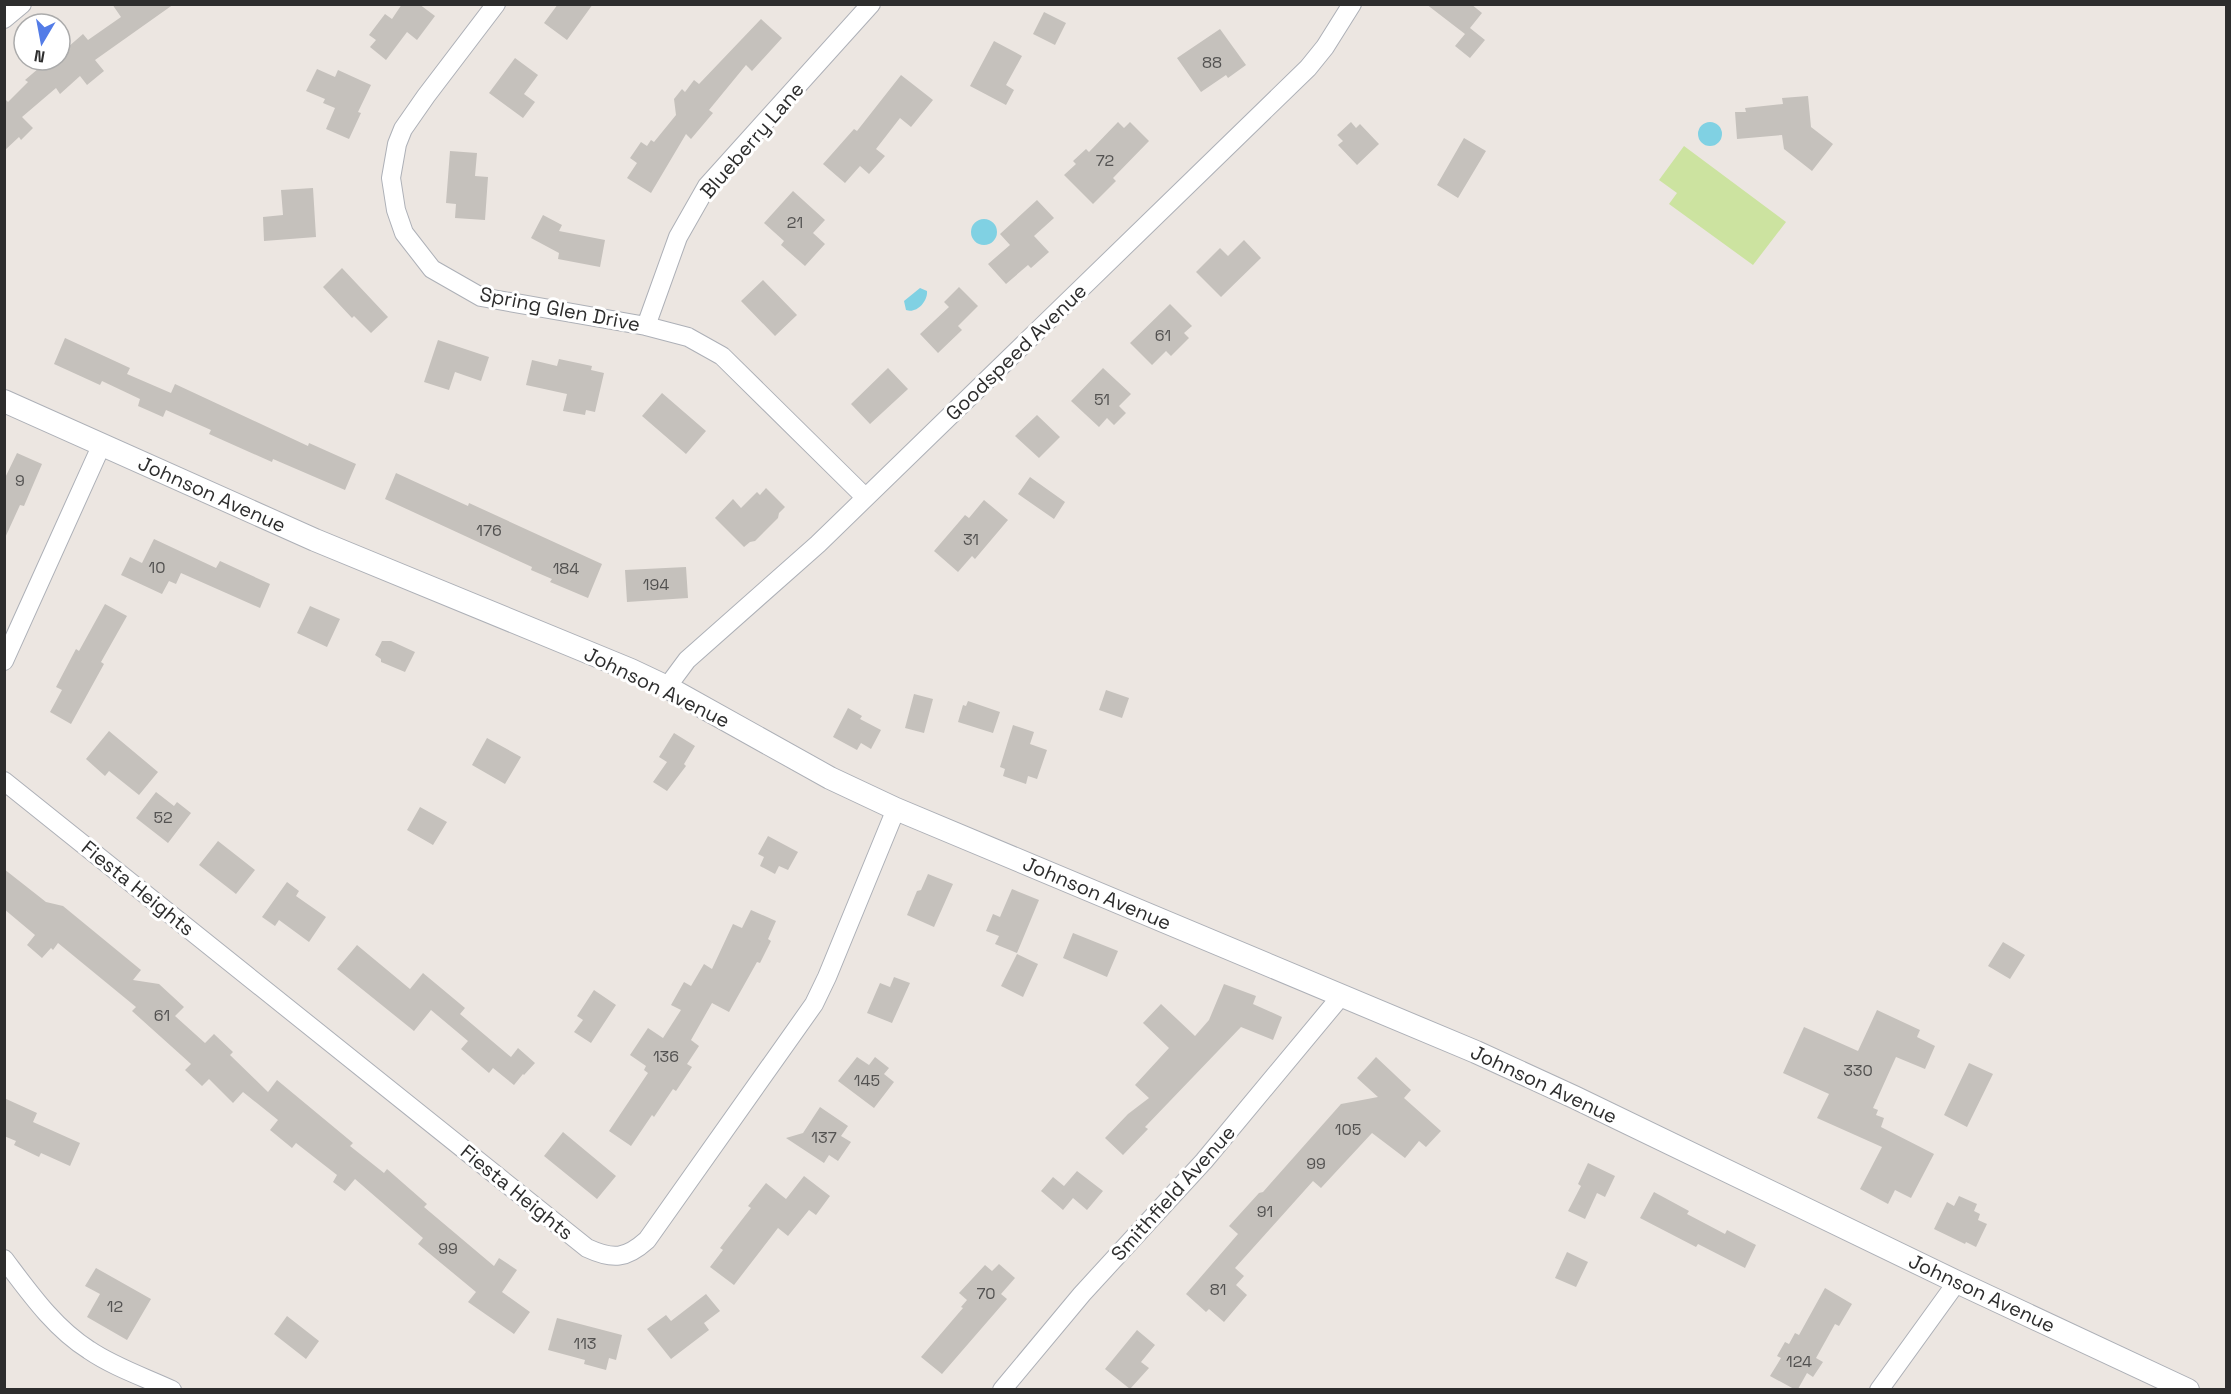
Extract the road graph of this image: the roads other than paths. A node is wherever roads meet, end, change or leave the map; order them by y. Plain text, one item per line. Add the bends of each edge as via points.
1 (22, 4) edge
2 (496, 4) edge
3 (871, 4) edge
4 (1352, 4) edge
5 (4, 19) edge
6 (646, 326) junction
7 (4, 401) edge
8 (102, 444) junction
9 (866, 497) junction
10 (4, 661) edge
11 (667, 687) junction
12 (4, 781) edge
13 (896, 809) junction
14 (1342, 995) junction
15 (4, 1259) edge
16 (1957, 1282) junction
17 (172, 1389) edge
18 (1002, 1389) edge
19 (1879, 1389) edge
20 (2188, 1389) edge

1 - 5 street
2 - 6 street, Spring Glen Drive via 403,129 391,178 404,233 432,269 481,297
3 - 6 street, Blueberry Lane via 708,186 678,237
4 - 9 street, Goodspeed Avenue via 1308,68
6 - 9 street, Spring Glen Drive via 688,337 722,356
7 - 8 street, Johnson Avenue
8 - 10 street
8 - 11 street, Johnson Avenue via 315,540
9 - 11 street, Goodspeed Avenue via 687,660
11 - 13 street, Johnson Avenue via 774,748
12 - 13 street, Fiesta Heights via 587,1248 603,1256 634,1251 647,1240 814,1004
13 - 14 street, Johnson Avenue
14 - 16 street, Johnson Avenue via 1574,1096
14 - 18 street, Smithfield Avenue via 1204,1161 1082,1294
15 - 17 street via 61,1329 88,1350
16 - 19 street
16 - 20 street, Johnson Avenue

